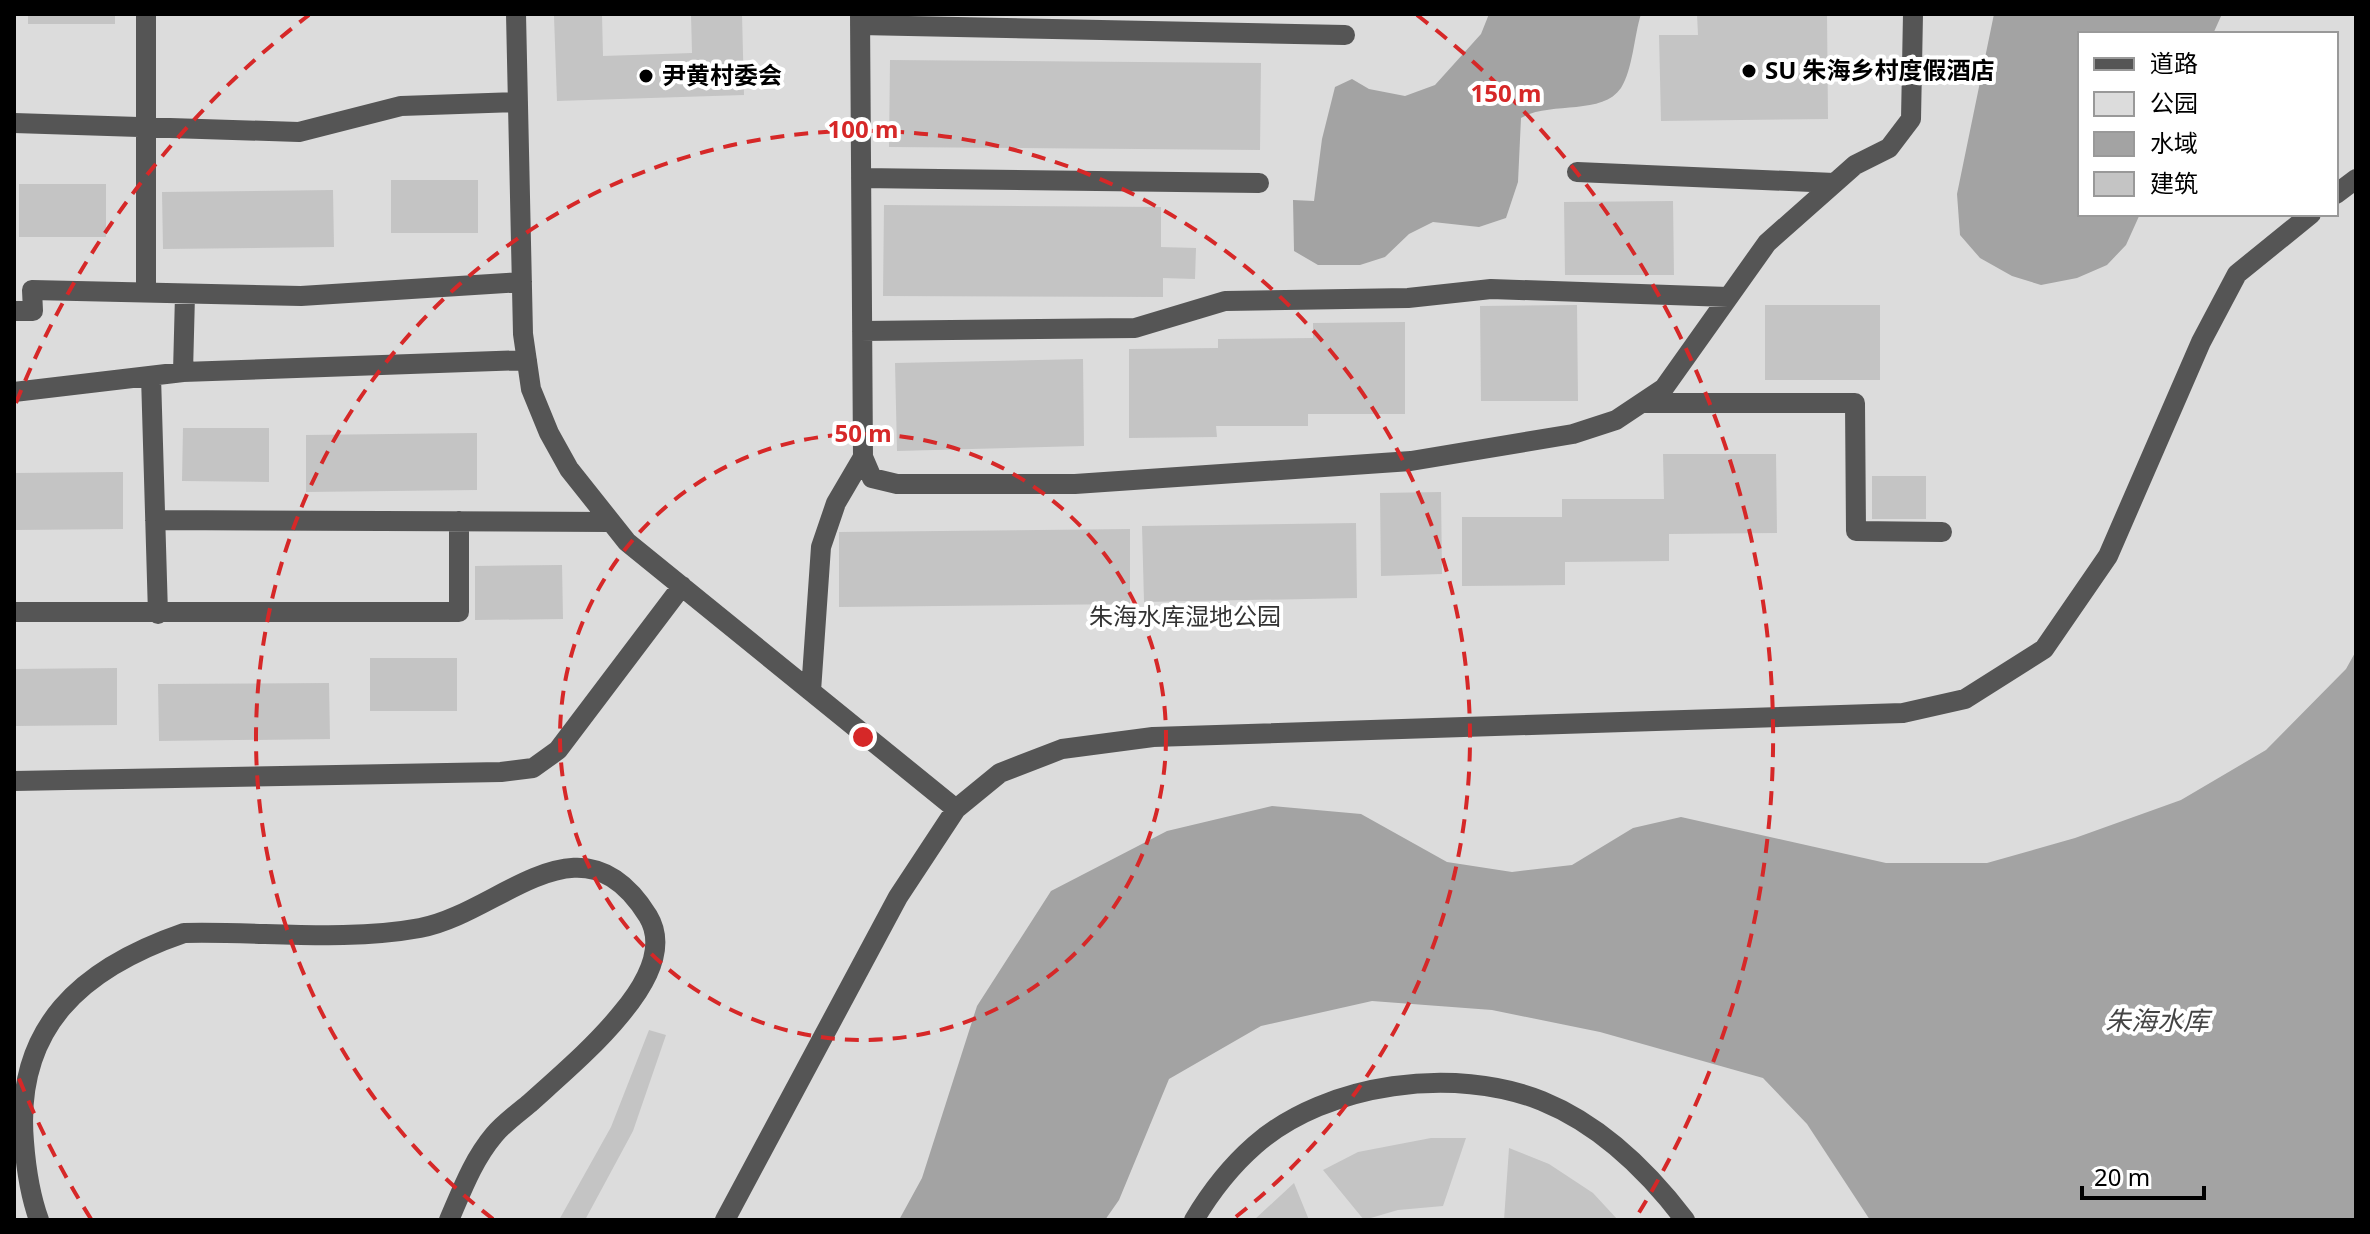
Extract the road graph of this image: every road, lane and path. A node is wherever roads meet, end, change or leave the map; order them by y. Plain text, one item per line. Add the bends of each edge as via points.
1 (146, 14) edge
2 (516, 14) edge
3 (1913, 14) edge
4 (860, 19) edge
5 (1345, 35) dead end
6 (518, 102) junction
7 (14, 123) edge
8 (147, 127) junction
9 (1577, 172) dead end
10 (861, 178) junction
11 (2356, 179) edge
12 (1259, 183) dead end
13 (1834, 183) junction
14 (2338, 192) edge
15 (2309, 216) edge
16 (522, 282) junction
17 (146, 293) junction
18 (185, 295) junction
19 (1728, 297) junction
20 (14, 311) edge
21 (862, 331) junction
22 (527, 360) junction
23 (183, 372) junction
24 (151, 376) junction
25 (14, 392) edge
26 (1642, 403) junction
27 (863, 457) junction
28 (155, 520) junction
29 (459, 521) junction
30 (610, 522) junction
31 (1942, 532) dead end
32 (682, 586) junction
33 (14, 612) edge
34 (158, 614) junction
35 (811, 691) junction
36 (14, 781) edge
37 (956, 809) junction
38 (39, 1220) edge
39 (449, 1220) edge
40 (725, 1220) edge
41 (1194, 1220) edge
42 (1685, 1220) edge

1 - 8 street
2 - 6 street
3 - 13 street via 1911,119 1889,148
4 - 5 street
4 - 10 street
6 - 8 street via 401,106 299,132
6 - 16 street
7 - 8 street
8 - 17 street
9 - 13 street
10 - 12 street
10 - 21 street
11 - 14 street
13 - 19 street via 1767,243
15 - 37 street via 2237,274 2201,342 2108,556 2044,649 1965,699 1903,713 1153,737 1062,749 1000,773
16 - 18 street via 301,296
16 - 22 street
17 - 18 street
17 - 20 street via 32,290 33,311
18 - 23 street
19 - 21 street via 1491,289 1408,298 1225,301 1135,328
19 - 26 street via 1664,388
21 - 27 street
22 - 23 street
22 - 30 street via 531,389 549,433
23 - 24 street
24 - 25 street
24 - 28 street
26 - 27 street via 1616,420 1573,434 1411,461 1269,471 1075,484 897,484 872,478
26 - 31 street via 1855,403 1856,531
27 - 35 street via 836,503 821,547
28 - 29 street
28 - 34 street
29 - 30 street
29 - 34 street via 459,612
30 - 32 street
32 - 35 street
32 - 36 street via 558,750 533,768
33 - 34 street
35 - 37 street
37 - 40 street via 898,897
38 - 39 street via 26,1171 21,1106 27,1071 39,1035 66,1000 112,967 184,933 361,934 422,928 457,916 525,879 552,872 608,872 631,890 651,920 655,941 650,972 621,1014 495,1133 474,1162
41 - 42 street via 1210,1194 1256,1144 1306,1113 1367,1091 1418,1082 1489,1087 1542,1101 1617,1145

